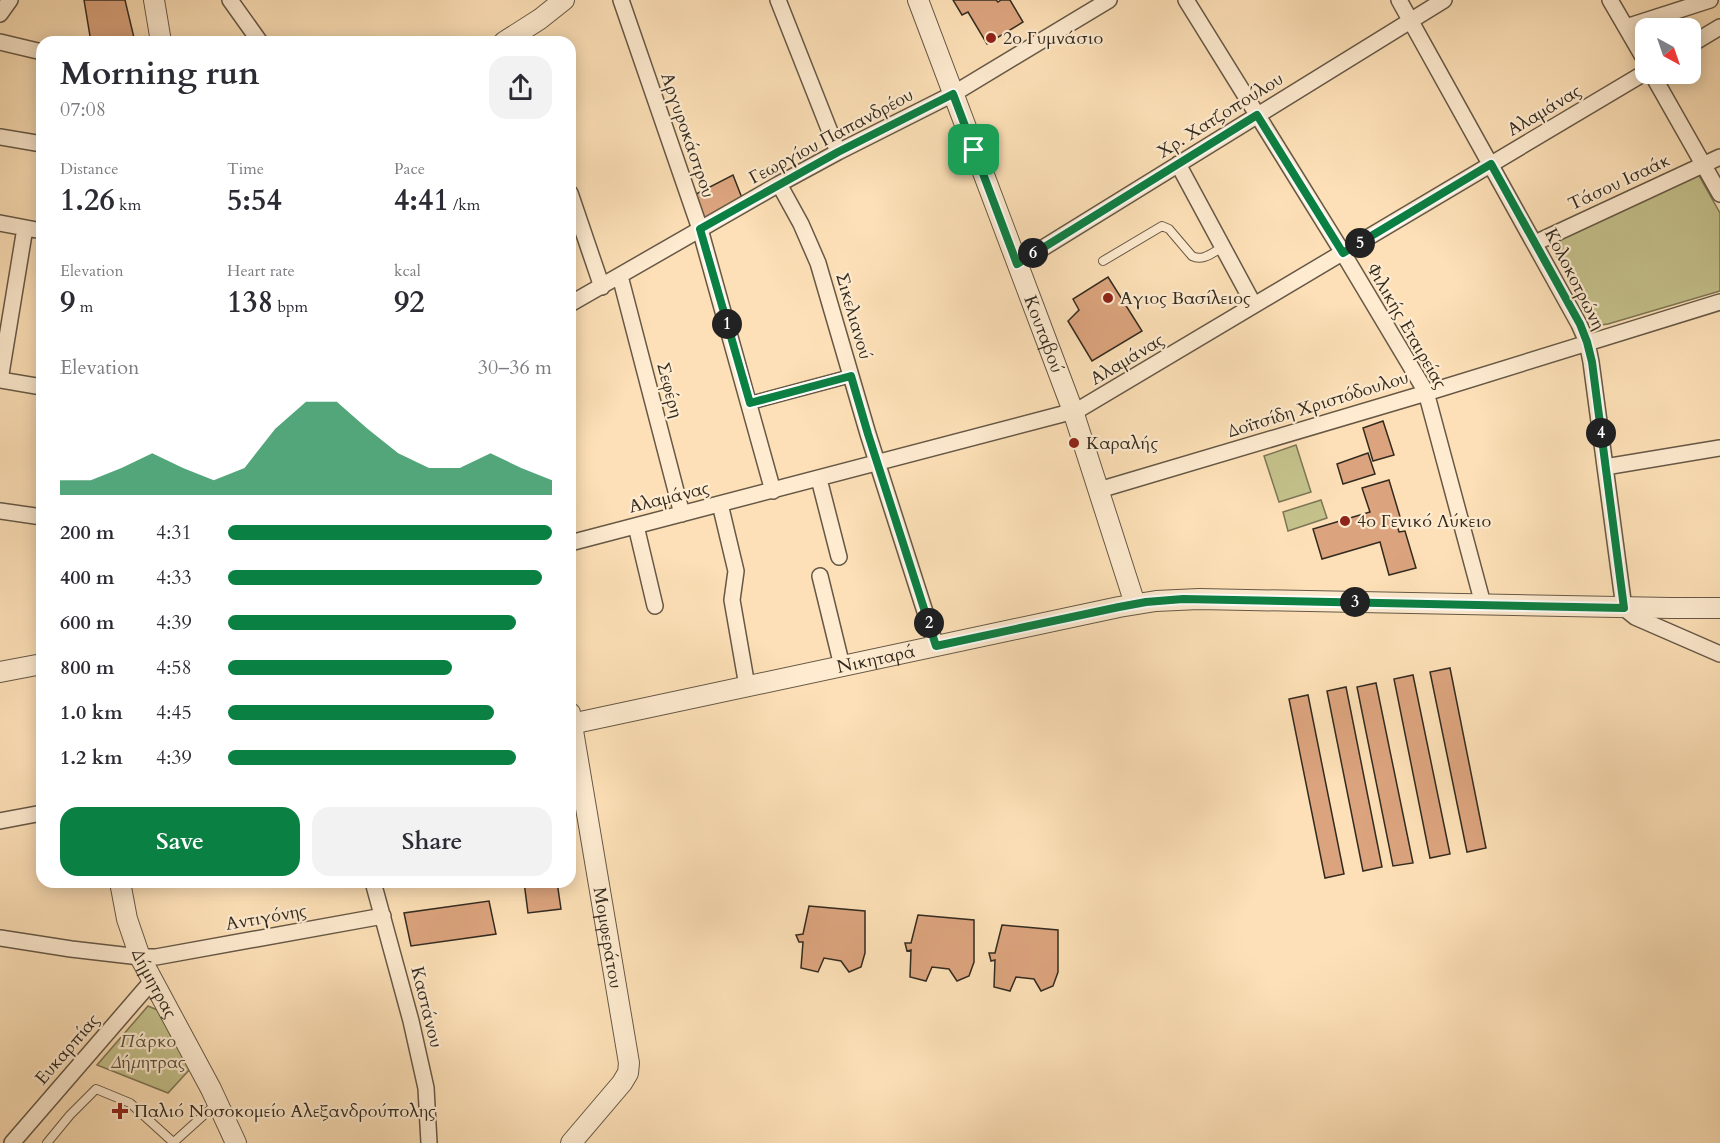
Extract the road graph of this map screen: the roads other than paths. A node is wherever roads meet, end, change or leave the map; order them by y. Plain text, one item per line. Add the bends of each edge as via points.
1 (10, 0) edge
2 (154, 0) edge
3 (230, 0) edge
4 (564, 0) edge
5 (621, 0) edge
6 (778, 0) edge
7 (918, 0) edge
8 (1109, 0) edge
9 (1186, 0) edge
10 (1400, 0) edge
11 (1444, 0) edge
12 (1610, 0) edge
13 (1710, 0) edge
14 (0, 14) edge
15 (1411, 20) junction
16 (1626, 27) junction
17 (1720, 27) edge
18 (160, 36) edge
19 (256, 36) edge
20 (513, 36) edge
21 (1701, 38) edge
22 (0, 42) edge
23 (1635, 43) edge
24 (36, 51) edge
25 (1635, 79) edge
26 (1658, 84) edge
27 (953, 94) junction
28 (1257, 115) junction
29 (0, 137) edge
30 (36, 143) edge
31 (838, 152) junction
32 (1720, 157) edge
33 (1178, 164) junction
34 (1491, 164) junction
35 (1703, 164) junction
36 (779, 184) junction
37 (1720, 194) edge
38 (576, 210) edge
39 (0, 223) edge
40 (25, 228) junction
41 (700, 229) junction
42 (36, 230) edge
43 (1535, 243) junction
44 (1222, 247) junction
45 (1343, 253) junction
46 (1104, 261) dead end
47 (1017, 264) junction
48 (620, 276) junction
49 (602, 286) junction
50 (576, 301) edge
51 (1720, 302) edge
52 (1254, 305) junction
53 (1587, 342) junction
54 (851, 376) junction
55 (0, 380) edge
56 (36, 386) edge
57 (1426, 393) junction
58 (750, 403) junction
59 (1073, 411) junction
60 (1720, 448) edge
61 (877, 464) junction
62 (1605, 467) junction
63 (819, 479) junction
64 (1099, 490) junction
65 (773, 491) junction
66 (720, 504) junction
67 (0, 511) edge
68 (682, 514) junction
69 (36, 516) edge
70 (636, 526) junction
71 (576, 541) edge
72 (839, 558) dead end
73 (820, 576) dead end
74 (1135, 604) junction
75 (1483, 604) junction
76 (655, 606) dead end
77 (1624, 608) junction
78 (1720, 608) edge
79 (936, 646) junction
80 (1720, 654) edge
81 (36, 665) edge
82 (842, 666) junction
83 (0, 672) edge
84 (747, 686) junction
85 (576, 717) edge
86 (577, 801) edge
87 (36, 814) edge
88 (0, 821) edge
89 (121, 888) edge
90 (375, 888) edge
91 (383, 916) junction
92 (0, 938) edge
93 (148, 957) junction
94 (152, 981) junction
95 (218, 1103) junction
96 (12, 1143) edge
97 (47, 1143) edge
98 (174, 1143) edge
99 (236, 1143) edge
100 (429, 1143) edge
101 (571, 1143) edge

1 - 14 street
2 - 18 street
3 - 19 street
4 - 20 street
5 - 41 street, Αργυροκάστρου
6 - 31 street
7 - 27 street, Κουταβού
8 - 27 street, Γεωργίου Παπανδρέου
9 - 28 street, Φιλικής Εταιρείας
10 - 15 street, Κολοκοτρώνη
11 - 15 street, Χρ. Χατζοπούλου
12 - 16 street
13 - 16 street
15 - 28 street, Χρ. Χατζοπούλου
15 - 34 street, Κολοκοτρώνη
16 - 23 street
17 - 21 street
22 - 24 street
25 - 34 street, Αλαμάνας
26 - 35 street
27 - 31 street, Γεωργίου Παπανδρέου
27 - 47 street, Κουταβού
28 - 33 street, Χρ. Χατζοπούλου
28 - 45 street, Φιλικής Εταιρείας
29 - 30 street
31 - 36 street, Γεωργίου Παπανδρέου
32 - 35 street, Τάσου Ισαάκ
33 - 44 street
33 - 47 street, Χρ. Χατζοπούλου
34 - 43 street, Κολοκοτρώνη
34 - 45 street, Αλαμάνας
35 - 37 street
35 - 43 street, Τάσου Ισαάκ
36 - 41 street, Γεωργίου Παπανδρέου
36 - 54 street, Σικελιανού via 818,263
38 - 49 street
39 - 40 street
40 - 42 street
40 - 55 street
41 - 48 street, Γεωργίου Παπανδρέου
41 - 58 street, Αργυροκάστρου
43 - 53 street, Κολοκοτρώνη
44 - 46 lane via 1197,259 1162,226
44 - 52 street
45 - 52 street, Αλαμάνας
45 - 57 street, Φιλικής Εταιρείας
47 - 59 street, Κουταβού
48 - 49 street, Γεωργίου Παπανδρέου
48 - 68 street, Σεφέρη
49 - 50 street, Γεωργίου Παπανδρέου
51 - 53 street, Δοϊτσίδη Χριστόδουλου
52 - 59 street, Αλαμάνας
53 - 57 street, Δοϊτσίδη Χριστόδουλου
53 - 62 street, Κολοκοτρώνη
54 - 58 street
54 - 61 street, Σικελιανού
55 - 56 street
57 - 64 street, Δοϊτσίδη Χριστόδουλου
57 - 75 street, Φιλικής Εταιρείας
58 - 65 street, Αργυροκάστρου
59 - 61 street, Αλαμάνας
59 - 64 street, Κουταβού
60 - 62 street
61 - 63 street, Αλαμάνας
61 - 79 street, Σικελιανού
62 - 77 street, Κολοκοτρώνη
63 - 65 street, Αλαμάνας
63 - 72 street
64 - 74 street, Κουταβού
65 - 66 street, Αλαμάνας
66 - 68 street, Αλαμάνας
66 - 84 street via 736,572 732,600
67 - 69 street
68 - 70 street, Αλαμάνας
70 - 71 street, Αλαμάνας
70 - 76 street
73 - 82 street
74 - 75 street, Νικηταρά via 1199,599
74 - 79 street, Νικηταρά
75 - 77 street, Νικηταρά
77 - 78 street, Νικηταρά
77 - 80 street via 1635,617
79 - 82 street, Νικηταρά
81 - 83 street
82 - 84 street, Νικηταρά
84 - 85 street, Νικηταρά
86 - 101 street, Μομφεράτου via 629,1063 622,1083
87 - 88 street
89 - 93 street, Δήμητρας via 126,919
90 - 91 street, Καστάνου
91 - 93 street, Αντιγόνης
91 - 100 street, Καστάνου via 426,1088
92 - 93 street, Αντιγόνης
93 - 94 street, Δήμητρας
94 - 95 street, Δήμητρας
94 - 96 street, Ευκαρπίας
95 - 98 lane
95 - 99 street, Δήμητρας
97 - 98 lane via 96,1089 130,1103

